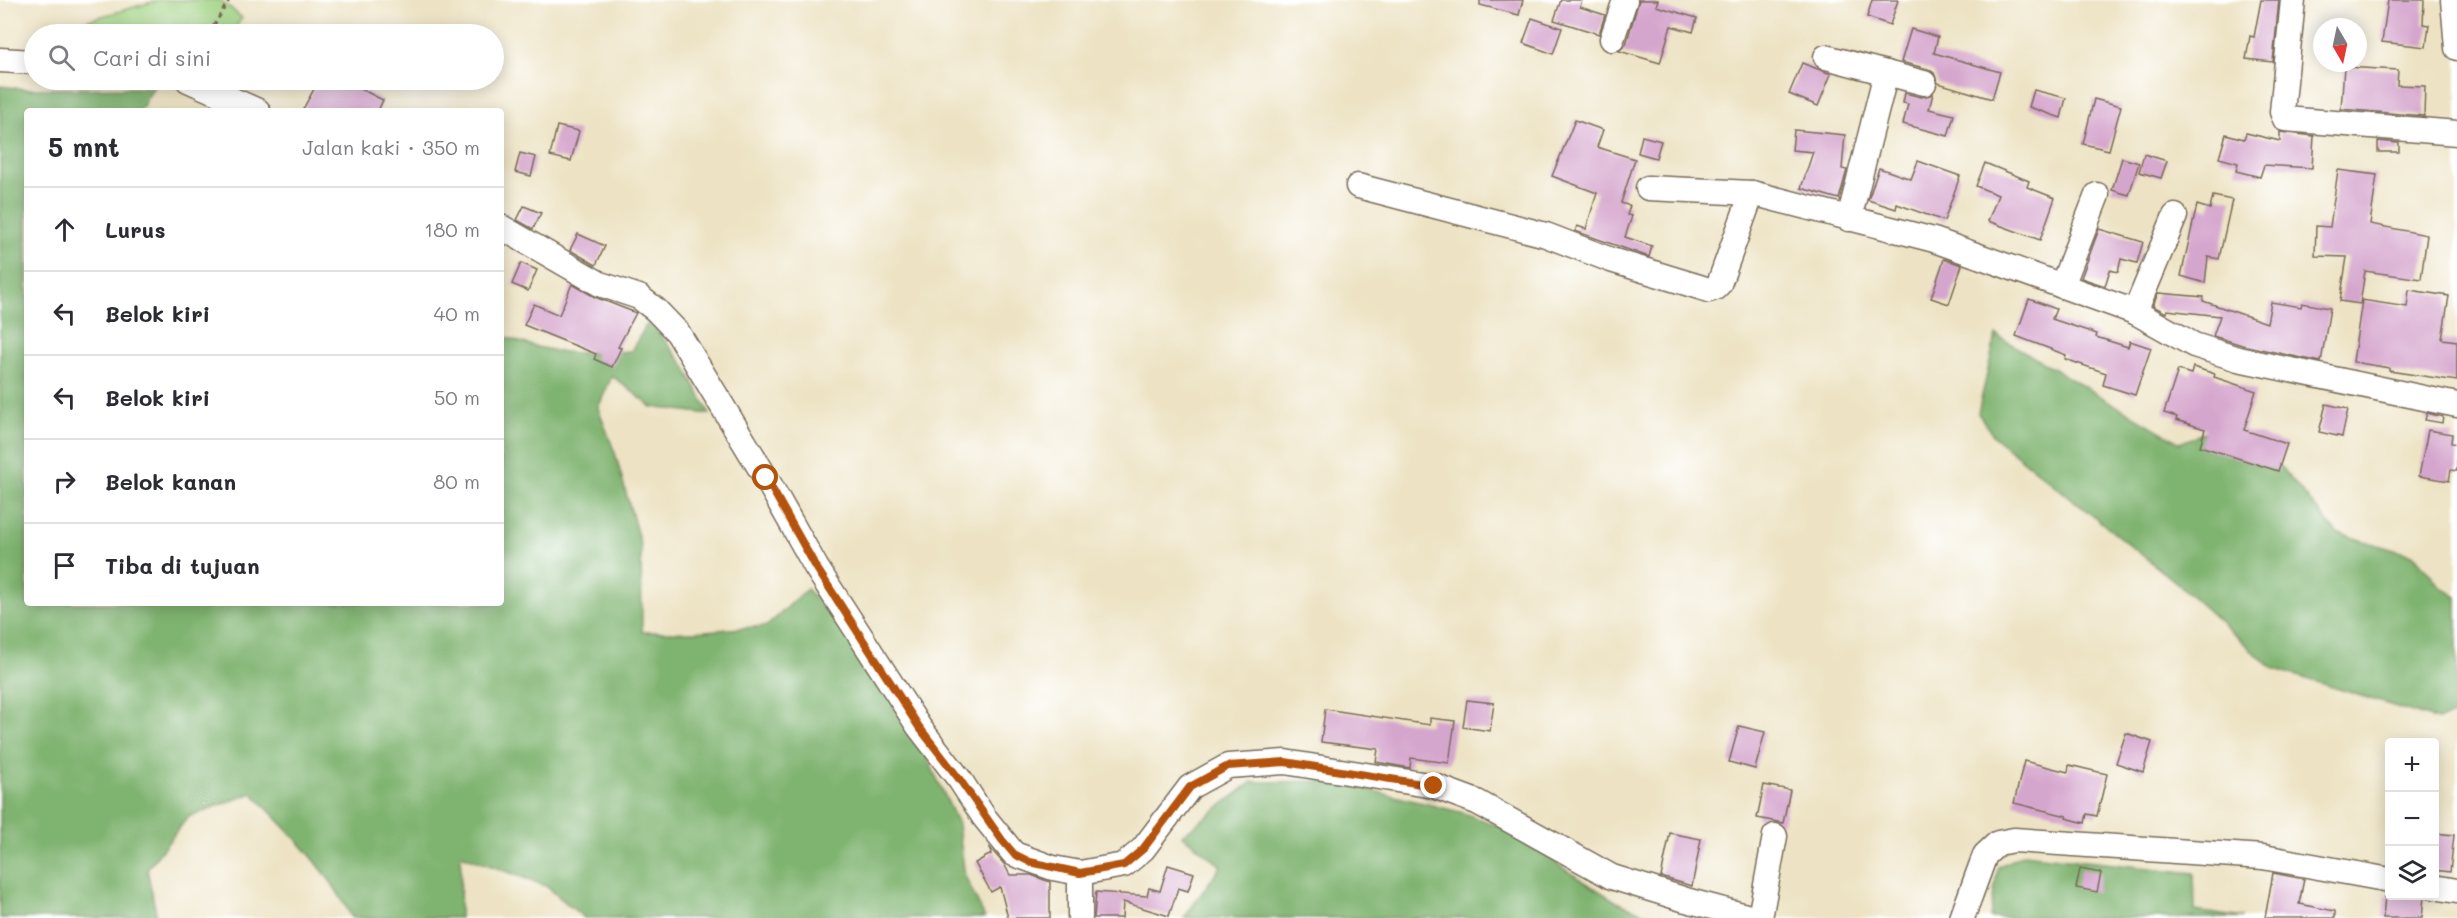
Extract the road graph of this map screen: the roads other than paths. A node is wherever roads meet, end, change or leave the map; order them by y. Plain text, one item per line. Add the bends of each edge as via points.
1 (1625, 0) edge
2 (2293, 0) edge
3 (2453, 0) edge
4 (1612, 39) dead end
5 (2457, 48) edge
6 (1826, 57) dead end
7 (0, 60) edge
8 (24, 61) edge
9 (1886, 73) junction
10 (1924, 83) dead end
11 (211, 90) edge
12 (251, 108) edge
13 (2457, 133) edge
14 (1358, 186) dead end
15 (1648, 188) dead end
16 (1752, 193) junction
17 (2097, 195) dead end
18 (2175, 216) dead end
19 (1850, 219) junction
20 (504, 229) edge
21 (2062, 286) junction
22 (2134, 312) junction
23 (2457, 405) edge
24 (1775, 836) dead end
25 (1080, 873) junction
26 (2385, 879) edge
27 (2439, 888) edge
28 (2457, 891) edge
29 (1080, 918) edge
30 (1754, 918) edge
31 (1760, 918) edge
32 (1962, 918) edge

1 - 4 street
2 - 13 street via 2282,112 2285,119
3 - 5 street
6 - 9 street
7 - 8 street
9 - 10 street
9 - 19 street
11 - 12 street
14 - 16 street via 1546,235 1709,290 1719,284
15 - 16 street
16 - 19 street
17 - 21 street
18 - 22 street
19 - 21 street via 1934,240
20 - 25 street via 600,284 639,297 678,333 816,567 919,727 984,817 1014,854
21 - 22 street
22 - 23 street via 2194,345 2238,359
24 - 31 street
25 - 29 street
25 - 30 street via 1124,865 1134,858 1190,787 1210,774 1228,766 1285,762 1434,786 1477,802 1612,877
26 - 32 street via 2263,858 2014,840 1998,843 1987,851
27 - 28 street

